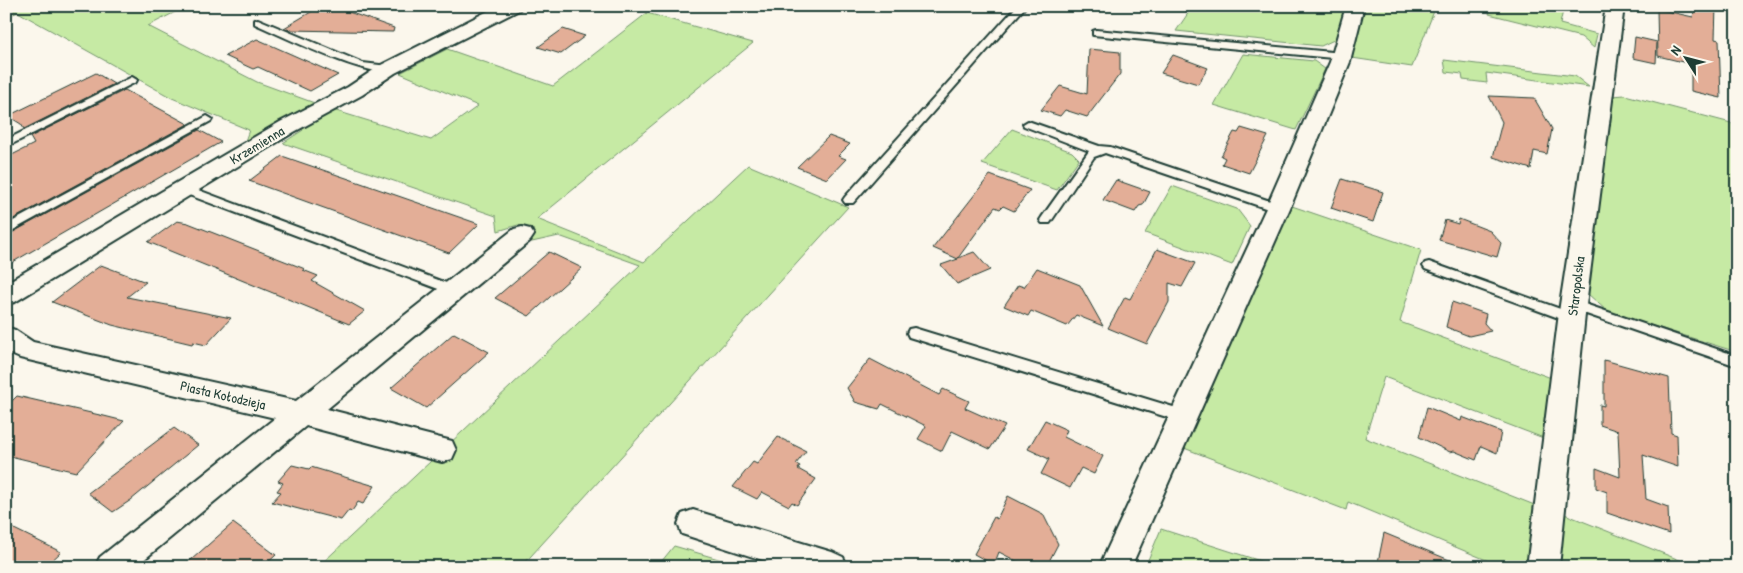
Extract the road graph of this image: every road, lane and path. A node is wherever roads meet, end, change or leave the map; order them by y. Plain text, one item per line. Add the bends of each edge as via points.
1 (513, 6) edge
2 (1022, 6) edge
3 (1355, 6) edge
4 (1615, 6) edge
5 (258, 22) dead end
6 (1096, 33) dead end
7 (1343, 56) junction
8 (388, 70) junction
9 (132, 80) dead end
10 (207, 119) dead end
11 (1028, 124) dead end
12 (6, 144) edge
13 (1098, 150) junction
14 (185, 189) junction
15 (849, 200) dead end
16 (1278, 208) junction
17 (1046, 220) dead end
18 (6, 230) edge
19 (522, 235) dead end
20 (1428, 266) dead end
21 (452, 290) junction
22 (6, 295) edge
23 (1572, 311) junction
24 (914, 333) dead end
25 (6, 337) edge
26 (1737, 361) edge
27 (298, 414) junction
28 (1183, 416) junction
29 (442, 450) dead end
30 (693, 524) dead end
31 (111, 567) edge
32 (832, 567) edge
33 (1115, 567) edge
34 (1544, 567) edge

1 - 8 street, Krzemienna
2 - 15 lane
3 - 7 street
4 - 23 street, Staropolska
5 - 8 lane via 361,66
6 - 7 lane
7 - 16 street
8 - 14 street, Krzemienna via 370,83 287,126
9 - 12 lane
10 - 18 lane
11 - 13 lane
13 - 16 lane via 1106,149
13 - 17 lane via 1090,154
14 - 21 lane
14 - 22 street, Krzemienna
16 - 28 street
19 - 21 street
20 - 23 lane
21 - 27 street
23 - 26 lane
23 - 34 street, Staropolska
24 - 28 lane
25 - 27 street, Piasta Kołodzieja via 29,351
27 - 29 street, Piasta Kołodzieja
27 - 31 street
28 - 33 street
30 - 32 street

